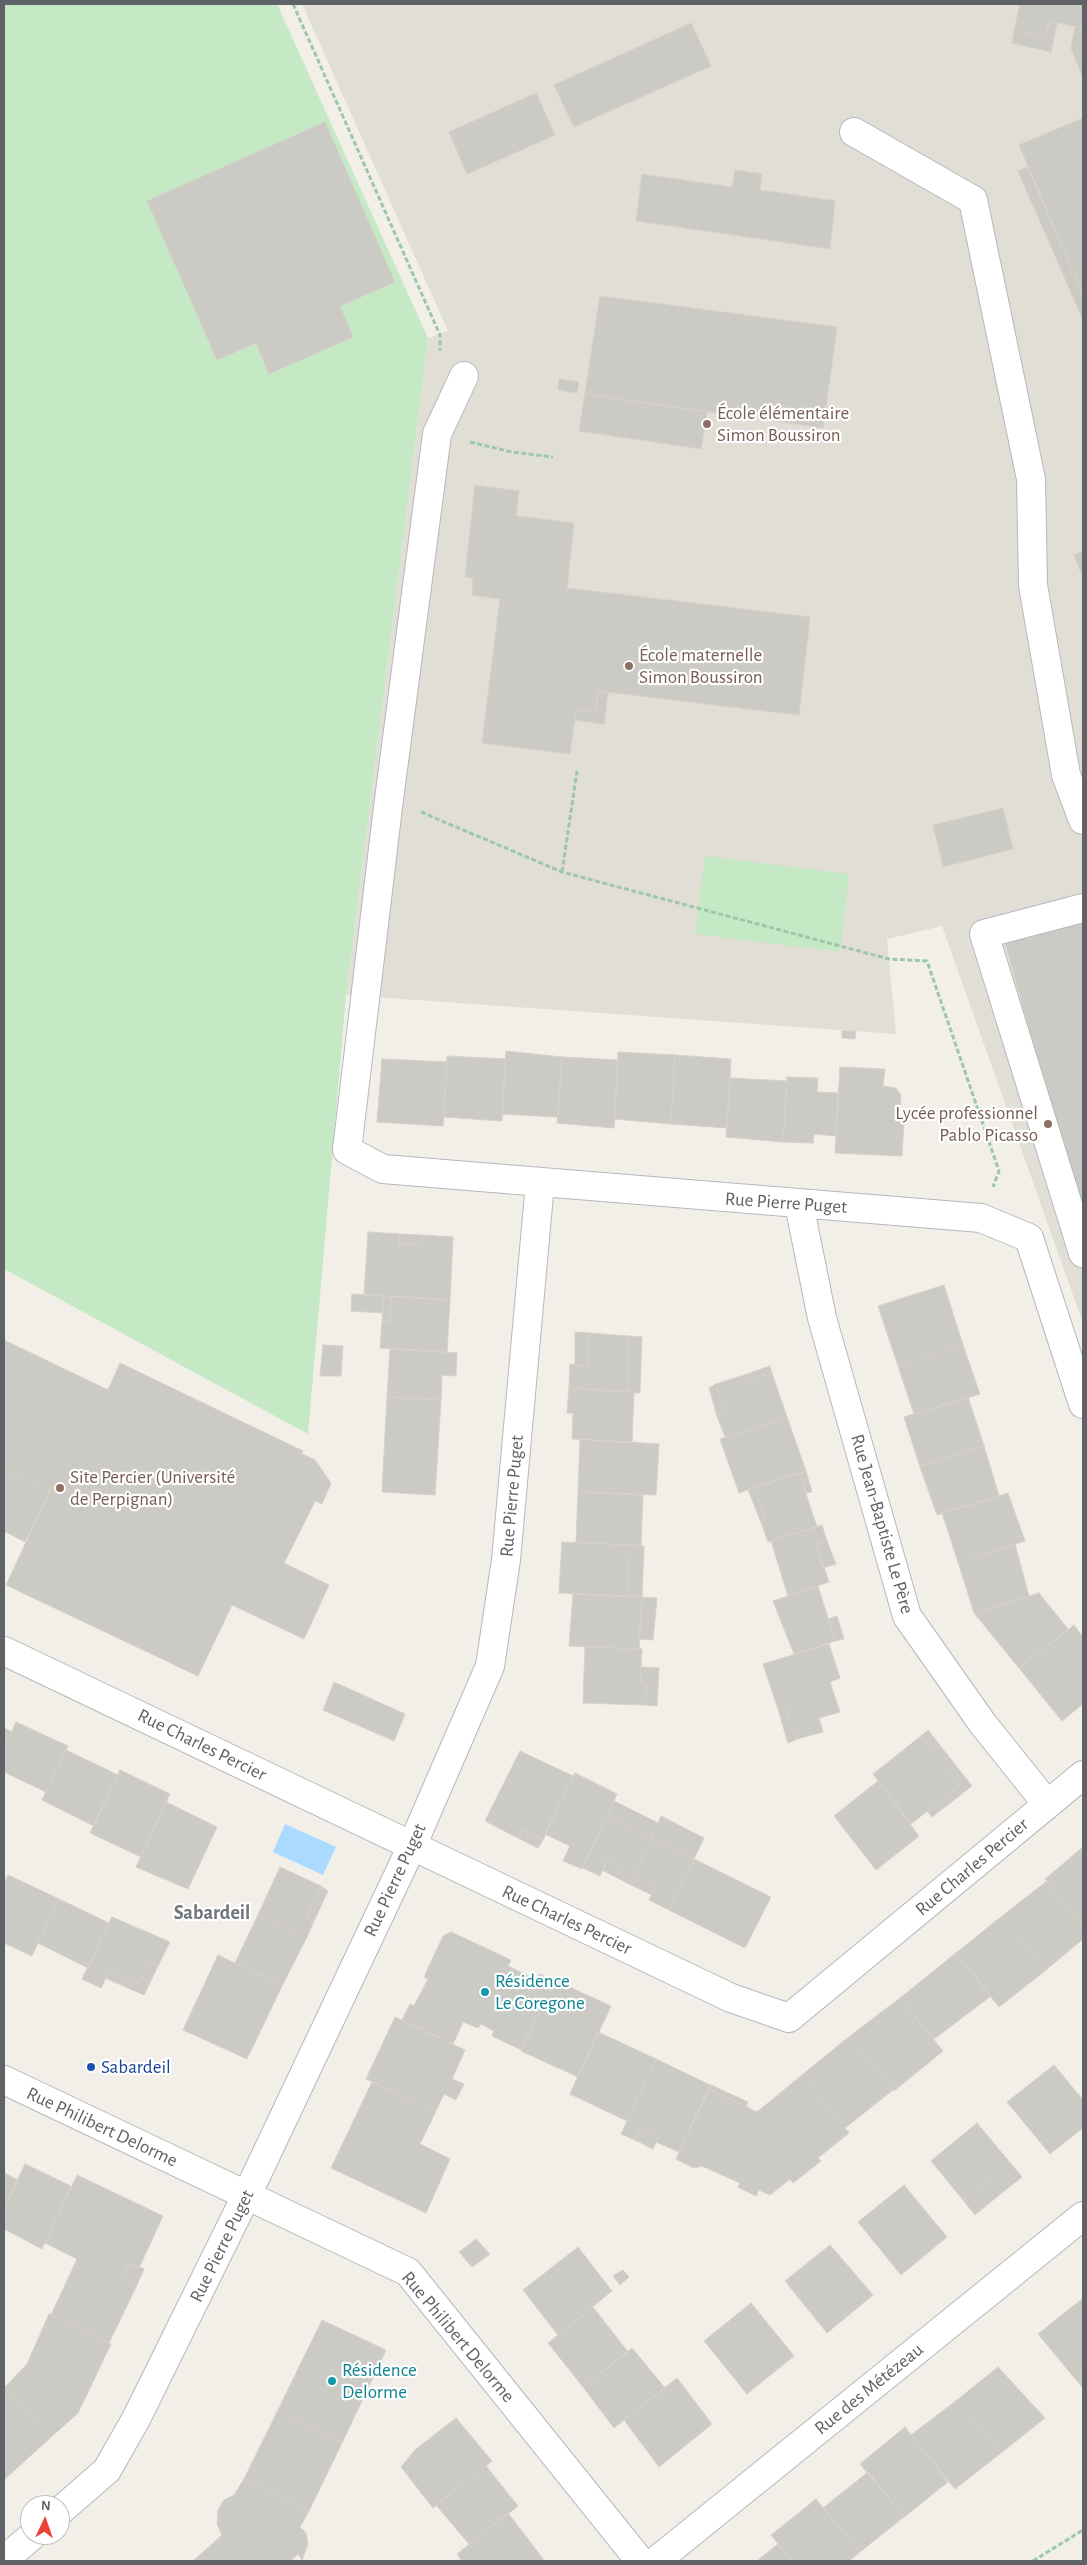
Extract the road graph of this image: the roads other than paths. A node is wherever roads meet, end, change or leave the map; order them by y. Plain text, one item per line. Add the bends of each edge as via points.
1 (854, 132) dead end
2 (464, 376) dead end
3 (1083, 820) edge
4 (1083, 908) edge
5 (540, 1183) junction
6 (799, 1204) junction
7 (1083, 1253) edge
8 (1083, 1404) edge
9 (4, 1651) edge
10 (1083, 1774) edge
11 (1047, 1804) junction
12 (412, 1846) junction
13 (4, 2080) edge
14 (247, 2194) junction
15 (1083, 2216) edge
16 (70, 2502) edge
17 (21, 2545) edge
18 (4, 2560) edge
19 (640, 2561) edge
20 (656, 2561) edge

1 - 3 street via 973,200 1031,479 1033,585 1066,775
2 - 5 street, Rue Pierre Puget via 437,434 347,1150 383,1169
4 - 7 street via 984,934
5 - 6 street, Rue Pierre Puget
5 - 12 street, Rue Pierre Puget via 506,1560 490,1666
6 - 8 street, Rue Pierre Puget via 981,1218 1028,1238
6 - 11 street, Rue Jean-Baptiste Le Père via 822,1318 906,1616
9 - 12 street, Rue Charles Percier
10 - 11 street, Rue Charles Percier
11 - 12 street, Rue Charles Percier via 789,2018 731,1998
12 - 14 street, Rue Pierre Puget
13 - 14 street, Rue Philibert Delorme
14 - 16 street, Rue Pierre Puget via 136,2419 107,2470
14 - 19 street, Rue Philibert Delorme via 408,2272
15 - 20 street, Rue des Métézeau
17 - 18 street

